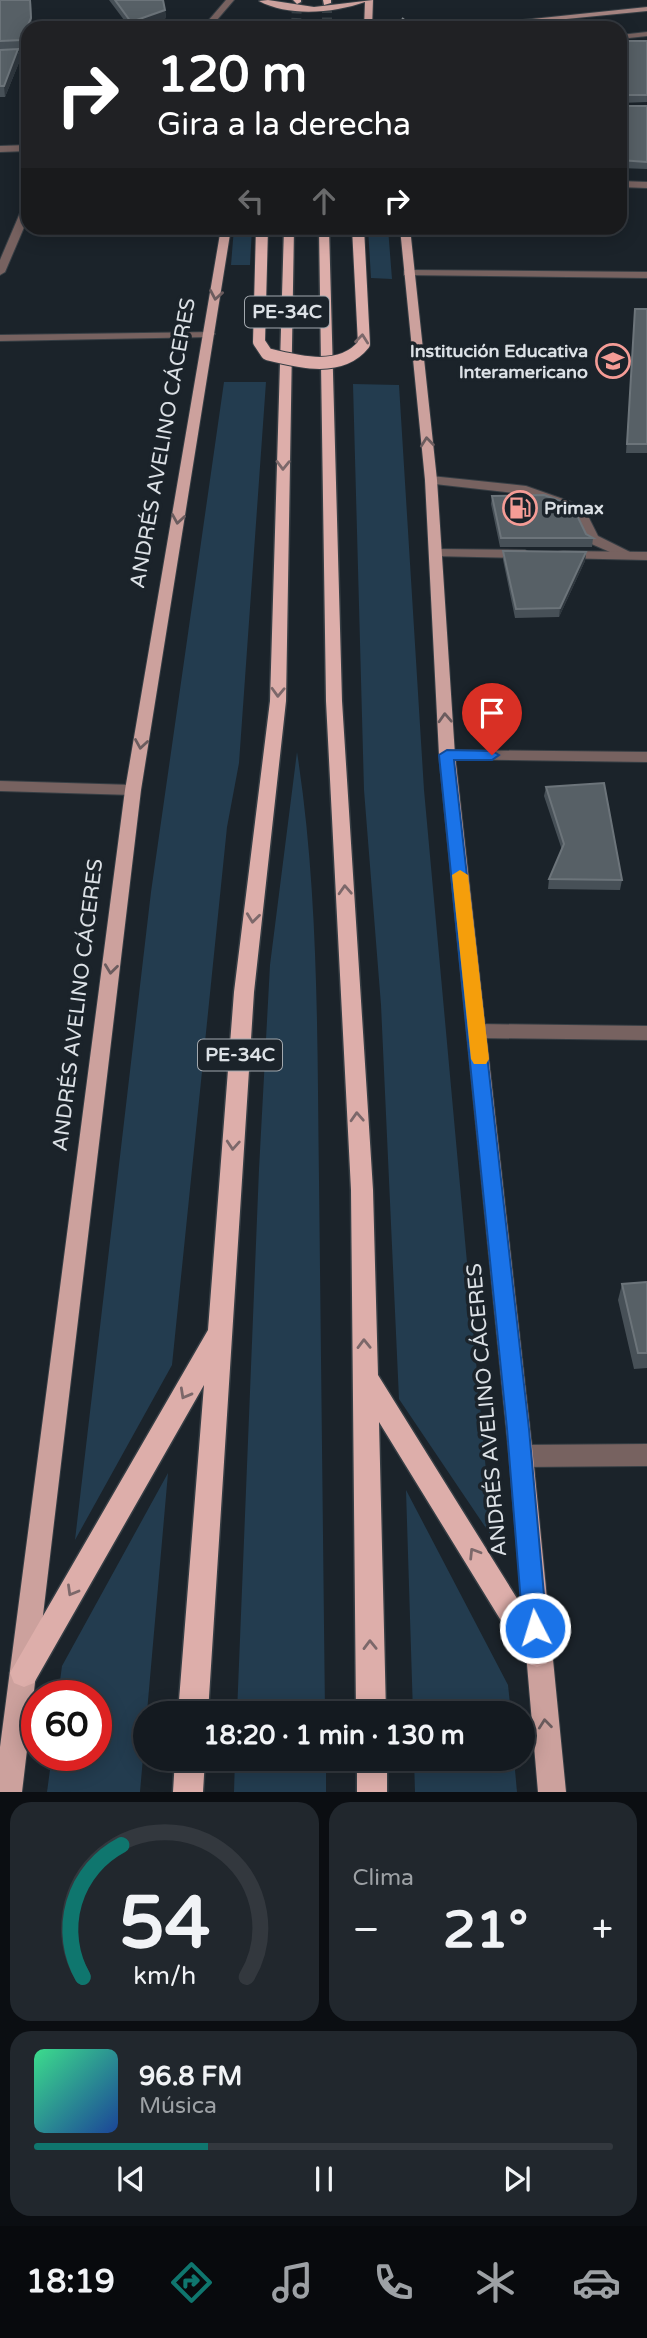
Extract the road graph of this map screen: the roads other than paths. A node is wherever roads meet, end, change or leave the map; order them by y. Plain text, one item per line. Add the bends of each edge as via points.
1 (230, 0) edge
2 (263, 0) edge
3 (367, 0) edge
4 (647, 9) edge
5 (263, 12) dead end
6 (212, 21) edge
7 (368, 21) edge
8 (523, 21) edge
9 (647, 34) edge
10 (627, 36) edge
11 (21, 55) edge
12 (0, 56) edge
13 (21, 148) edge
14 (0, 149) edge
15 (627, 184) edge
16 (647, 184) edge
17 (21, 222) edge
18 (225, 235) edge
19 (262, 235) edge
20 (289, 235) edge
21 (324, 235) edge
22 (358, 235) edge
23 (405, 235) edge
24 (0, 272) edge
25 (408, 273) junction
26 (647, 275) edge
27 (209, 334) junction
28 (0, 338) edge
29 (431, 480) junction
30 (437, 553) junction
31 (631, 556) junction
32 (647, 556) edge
33 (447, 755) junction
34 (647, 757) edge
35 (0, 786) edge
36 (133, 790) junction
37 (477, 1031) junction
38 (647, 1033) edge
39 (219, 1334) junction
40 (364, 1376) junction
41 (647, 1455) edge
42 (521, 1456) junction
43 (537, 1653) junction
44 (24, 1673) junction
45 (194, 1701) edge
46 (371, 1701) edge
47 (189, 1771) edge
48 (372, 1771) edge
49 (8, 1792) edge
50 (188, 1792) edge
51 (372, 1792) edge
52 (552, 1792) edge

1 - 6 street
2 - 3 main road via 318,9
2 - 5 main road
3 - 7 main road
4 - 8 main road
9 - 10 street
11 - 12 main road
13 - 14 street
15 - 16 street
17 - 24 street
18 -> 27 main road, ANDRÉS AVELINO CÁCERES
19 -> 22 highway, bridge via 259,342 267,354 299,362 346,361 364,344
20 -> 39 highway, PE-34C via 278,701 244,992
40 -> 21 highway, PE-34C via 362,1190 334,701
23 - 25 main road, ANDRÉS AVELINO CÁCERES
25 - 26 street
29 -> 25 main road, ANDRÉS AVELINO CÁCERES
27 - 28 street
27 -> 36 main road, ANDRÉS AVELINO CÁCERES
29 - 30 main road, ANDRÉS AVELINO CÁCERES
29 - 31 street via 526,490 578,509 592,539
30 - 31 street
33 -> 30 main road, ANDRÉS AVELINO CÁCERES
31 - 32 street
33 - 34 street
33 - 37 main road, ANDRÉS AVELINO CÁCERES
35 - 36 street
36 -> 44 main road, ANDRÉS AVELINO CÁCERES
37 - 38 street
37 - 42 main road, ANDRÉS AVELINO CÁCERES
39 -> 44 highway
39 - 45 highway, PE-34C
43 -> 40 highway
46 -> 40 highway, PE-34C
41 - 42 street
42 - 43 main road, ANDRÉS AVELINO CÁCERES
52 -> 43 main road, ANDRÉS AVELINO CÁCERES
44 - 49 main road, ANDRÉS AVELINO CÁCERES
47 - 50 highway
48 - 51 highway

